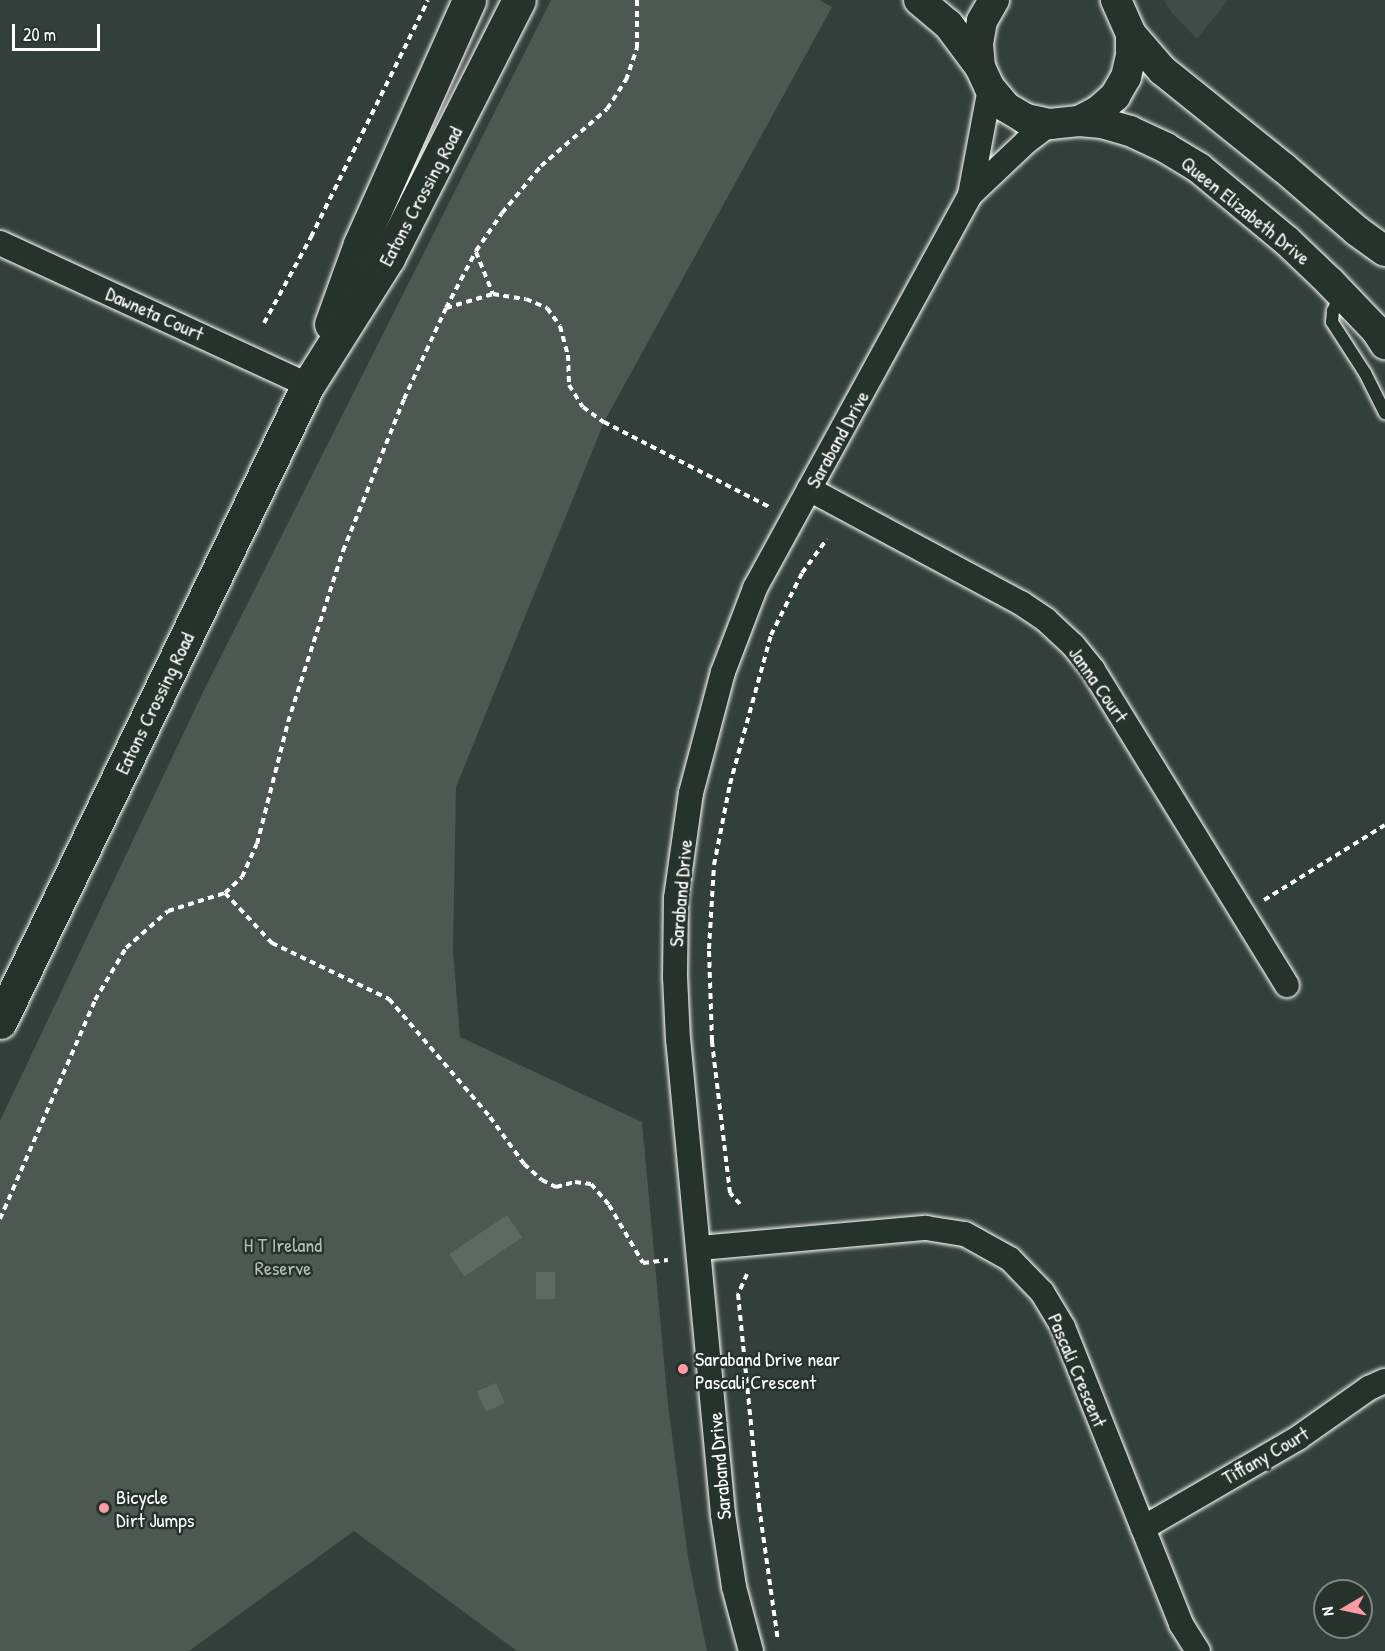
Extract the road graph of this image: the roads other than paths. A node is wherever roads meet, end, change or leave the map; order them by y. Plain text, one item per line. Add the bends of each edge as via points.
1 (469, 0) edge
2 (519, 0) edge
3 (920, 0) edge
4 (994, 0) edge
5 (1116, 0) edge
6 (1131, 34) junction
7 (985, 77) junction
8 (1064, 123) junction
9 (970, 195) junction
10 (0, 243) edge
11 (1385, 251) edge
12 (1342, 293) junction
13 (1385, 345) edge
14 (308, 386) junction
15 (1385, 413) edge
16 (809, 489) junction
17 (1287, 985) dead end
18 (0, 1022) edge
19 (699, 1248) junction
20 (1385, 1381) edge
21 (1143, 1528) junction
22 (751, 1651) edge
23 (1198, 1651) edge

1 - 14 main road, Eatons Crossing Road via 360,244
2 - 14 main road, Eatons Crossing Road via 388,258
3 - 7 street via 948,24
4 - 7 street via 982,21 978,44
5 - 6 street
6 - 8 street via 1131,56 1120,87 1098,111
6 - 11 street via 1162,70
7 - 8 street, Queen Elizabeth Drive via 1006,107 1026,119
7 - 9 street, Saraband Drive
8 - 9 street, Saraband Drive via 1026,142
8 - 12 street, Queen Elizabeth Drive via 1116,125 1179,155 1221,185
9 - 16 street, Saraband Drive
10 - 14 street, Dawneta Court
12 - 13 street, Queen Elizabeth Drive
12 - 15 lane via 1332,322
14 - 18 main road, Eatons Crossing Road
16 - 17 street, Janna Court via 1021,603 1073,645 1094,670
16 - 19 street, Saraband Drive via 755,588 723,672 691,793 676,898 675,977
19 - 21 street, Pascali Crescent via 926,1228 965,1234 1010,1259 1042,1292 1063,1327
19 - 22 street, Saraband Drive via 723,1514 734,1587
20 - 21 street, Tiffany Court via 1298,1438
21 - 23 street, Pascali Crescent via 1181,1624

